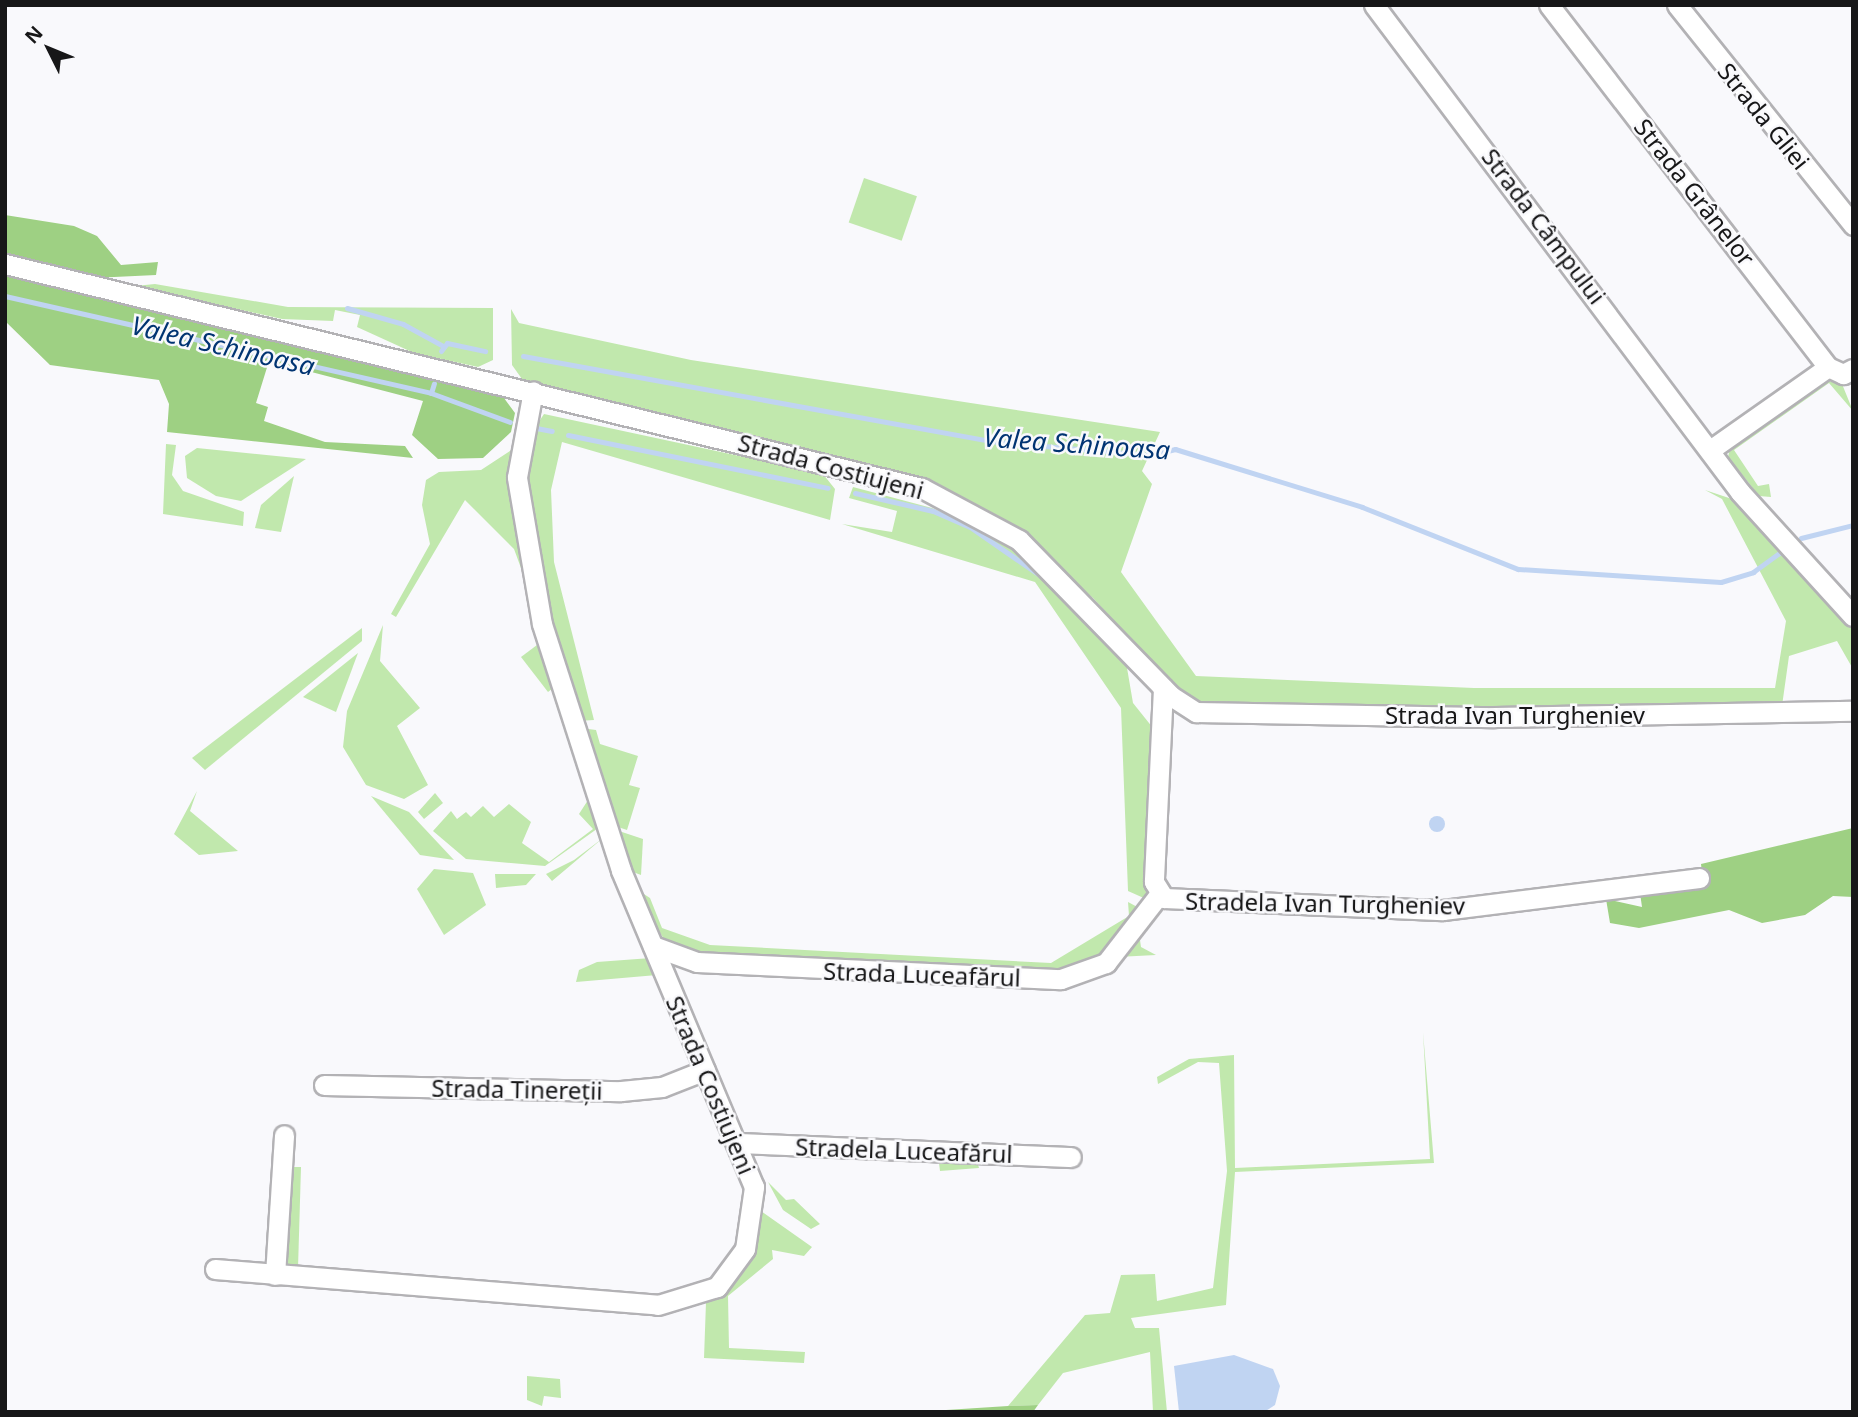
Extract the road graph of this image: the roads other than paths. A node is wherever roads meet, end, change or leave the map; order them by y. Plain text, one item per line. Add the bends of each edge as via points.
1 (1374, 5) edge
2 (1549, 5) edge
3 (1677, 5) edge
4 (1853, 225) edge
5 (5, 264) edge
6 (1841, 370) edge
7 (533, 391) junction
8 (1710, 450) junction
9 (1853, 616) edge
10 (1163, 688) junction
11 (1179, 703) joint
12 (1853, 711) edge
13 (1699, 878) dead end
14 (1158, 896) junction
15 (653, 946) junction
16 (705, 1070) junction
17 (324, 1085) dead end
18 (284, 1135) dead end
19 (737, 1143) junction
20 (1070, 1157) dead end
21 (215, 1269) dead end
22 (275, 1275) junction

1 - 8 street, Strada Câmpului
2 - 6 street, Strada Grânelor
3 - 4 street, Strada Gliei
5 - 7 street, Strada Costiujeni
6 - 8 street
7 - 10 street, Strada Costiujeni via 846,465 968,509 1006,530 1059,576
7 - 15 street, Strada Costiujeni via 516,477 532,584 610,838
8 - 9 street, Strada Câmpului via 1740,492
10 - 11 street, Strada Costiujeni
10 - 14 street, Stradela Ivan Turgheniev via 1157,733
11 - 12 street, Strada Ivan Turgheniev via 1225,715
13 - 14 street, Stradela Ivan Turgheniev via 1443,910
14 - 15 street, Strada Luceafărul via 1106,962 1061,979 697,962
15 - 16 street, Strada Costiujeni
16 - 17 street, Strada Tinereții via 662,1087 621,1091
16 - 19 street, Strada Costiujeni
18 - 22 street
19 - 20 street, Stradela Luceafărul
19 - 22 street, Strada Costiujeni via 754,1187 753,1219 745,1249 726,1278 701,1297 658,1305
21 - 22 street, Strada Costiujeni

